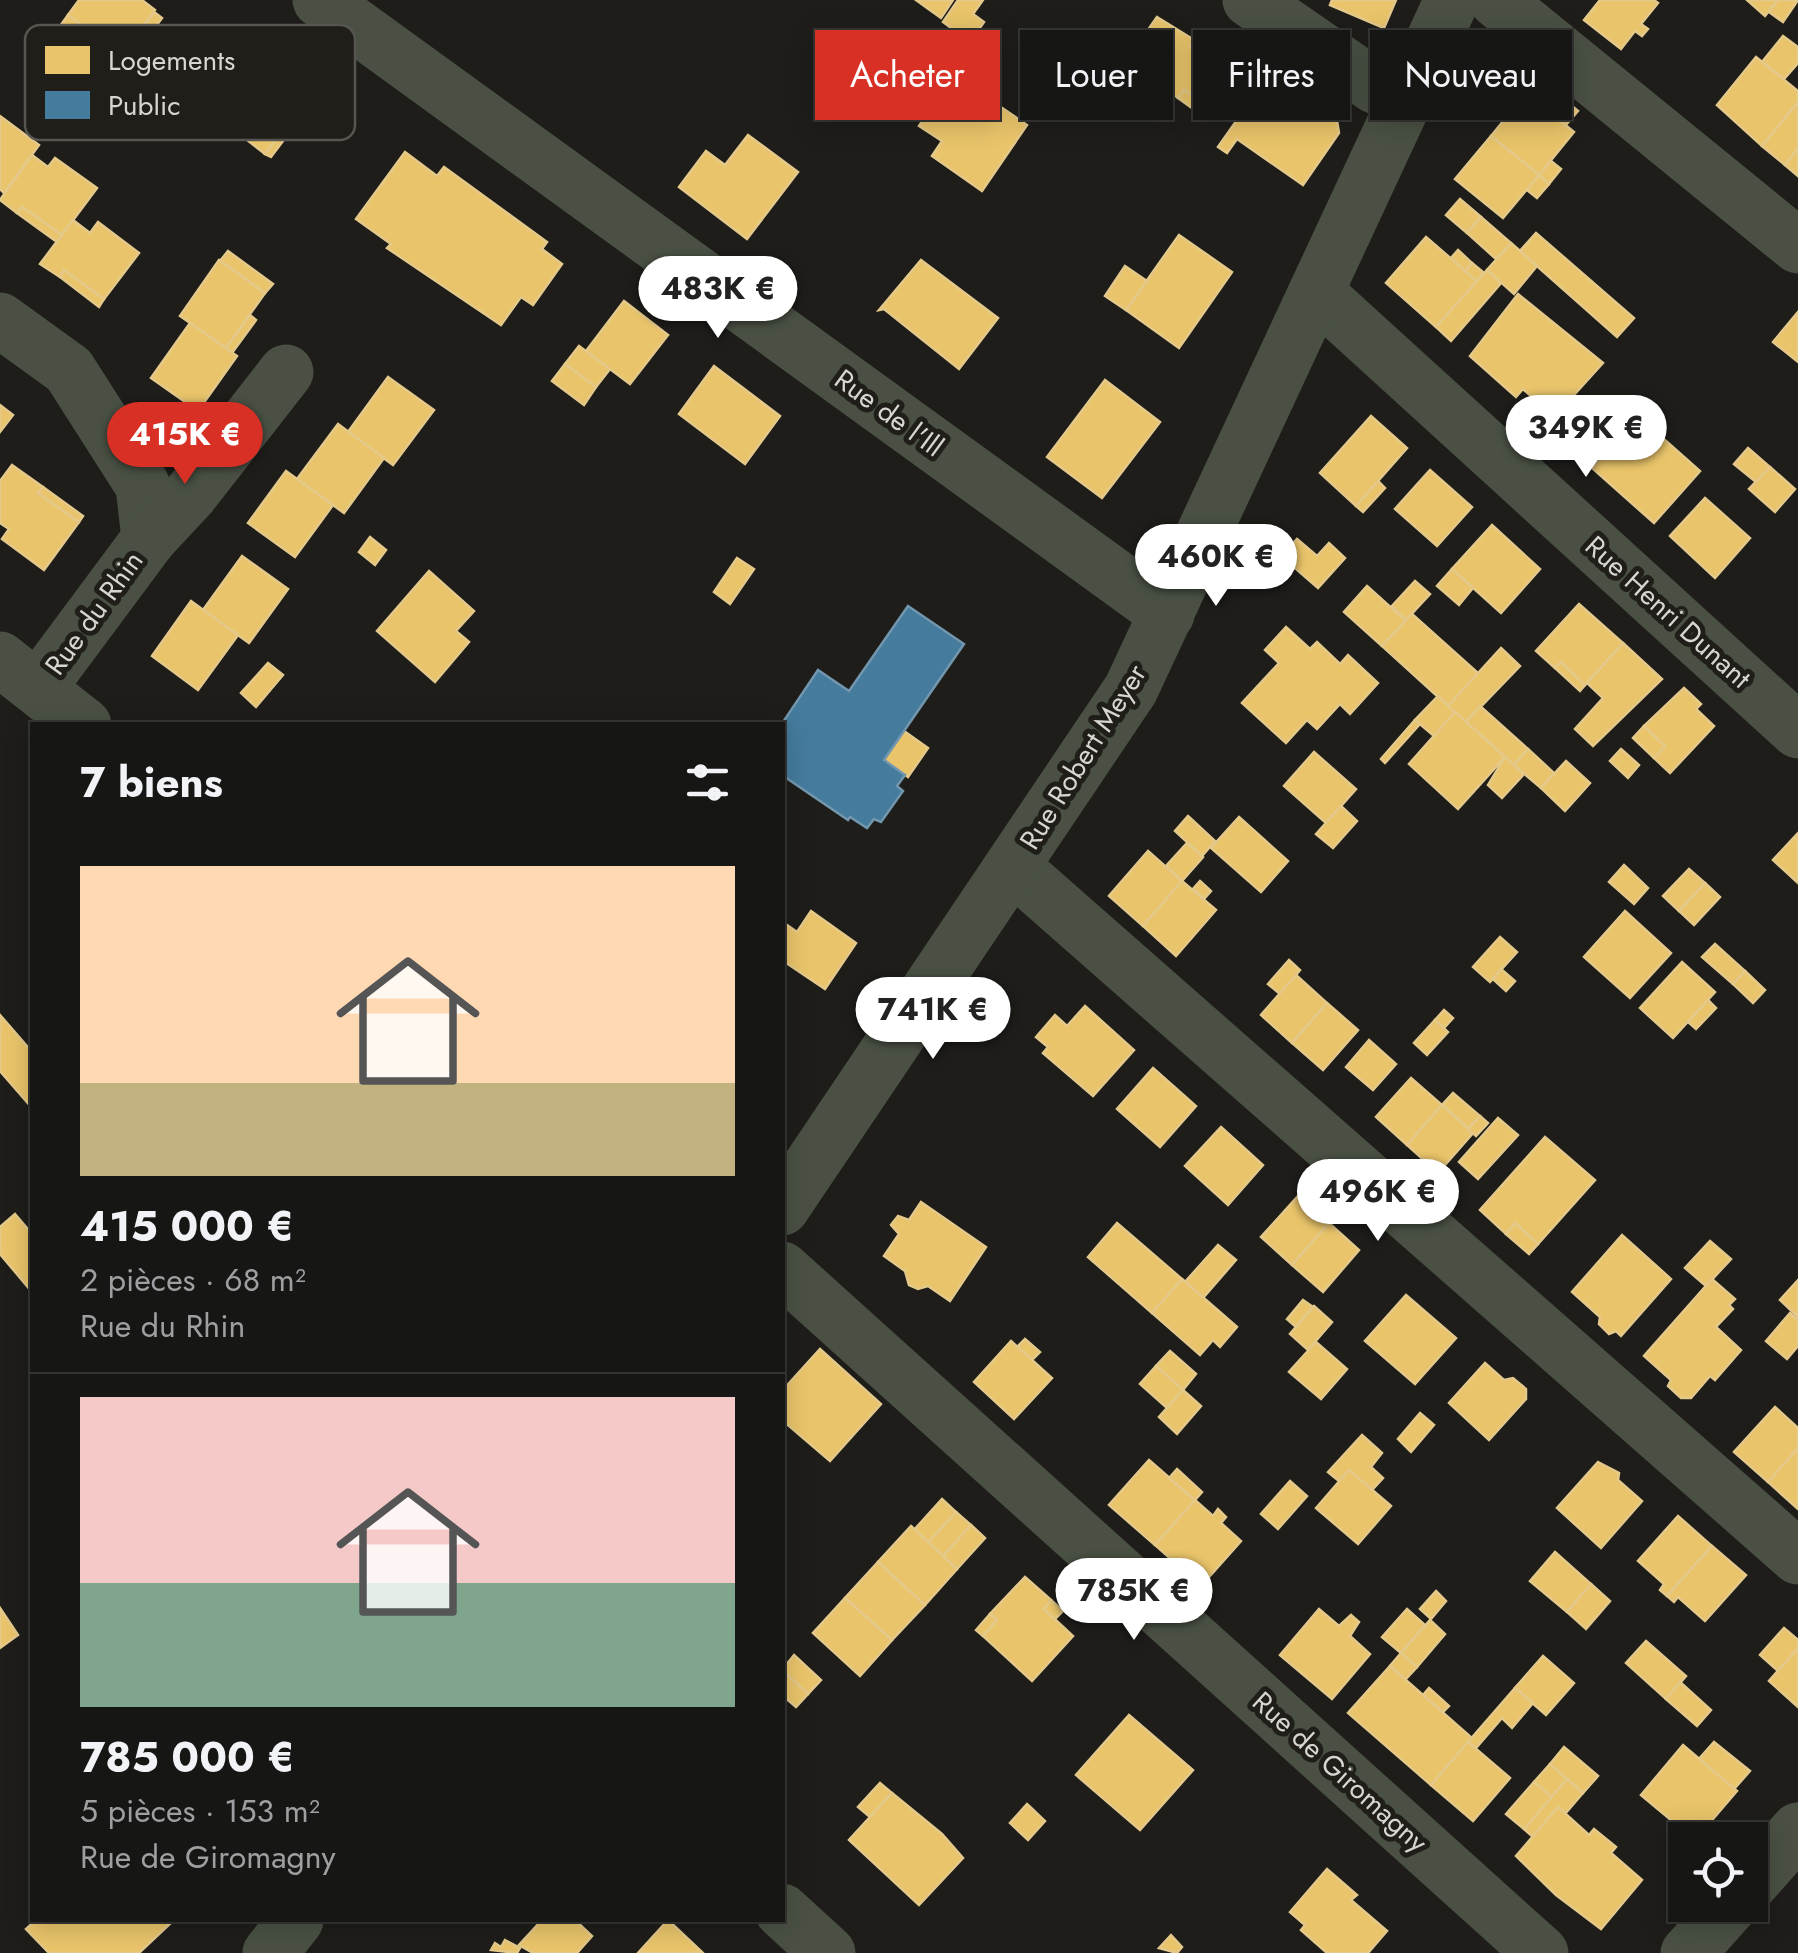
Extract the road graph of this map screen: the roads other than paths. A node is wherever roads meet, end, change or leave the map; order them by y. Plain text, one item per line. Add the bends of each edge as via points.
1 (320, 0) edge
2 (1250, 0) edge
3 (1452, 0) edge
4 (1496, 0) edge
5 (354, 25) edge
6 (355, 25) edge
7 (1439, 30) edge
8 (1370, 83) edge
9 (1398, 120) edge
10 (1798, 246) edge
11 (1316, 292) junction
12 (0, 320) edge
13 (286, 372) dead end
14 (148, 539) junction
15 (1167, 614) junction
16 (20, 673) edge
17 (80, 722) edge
18 (1798, 730) edge
19 (1014, 868) junction
20 (785, 1204) edge
21 (785, 1273) edge
22 (1798, 1557) edge
23 (1798, 1830) edge
24 (1768, 1864) edge
25 (785, 1914) edge
26 (294, 1922) edge
27 (1716, 1922) edge
28 (270, 1953) edge
29 (828, 1953) edge
30 (1541, 1953) edge
31 (1688, 1953) edge

1 - 5 street, Rue de l'Ill
2 - 8 street
3 - 7 street, Rue Robert Meyer
4 - 10 street
6 - 15 street, Rue de l'Ill
9 - 11 street, Rue Robert Meyer
11 - 15 street, Rue Robert Meyer
11 - 18 street, Rue Henri Dunant
12 - 14 street, Rue du Rhin via 69,370 142,486
13 - 14 street, Rue du Rhin
14 - 16 street, Rue du Rhin
15 - 19 street, Rue Robert Meyer via 1131,689
16 - 17 street, Rue du Rhin
19 - 20 street, Rue Robert Meyer
19 - 22 street
21 - 30 street, Rue de Giromagny
23 - 24 street
25 - 29 street
26 - 28 street
27 - 31 street

